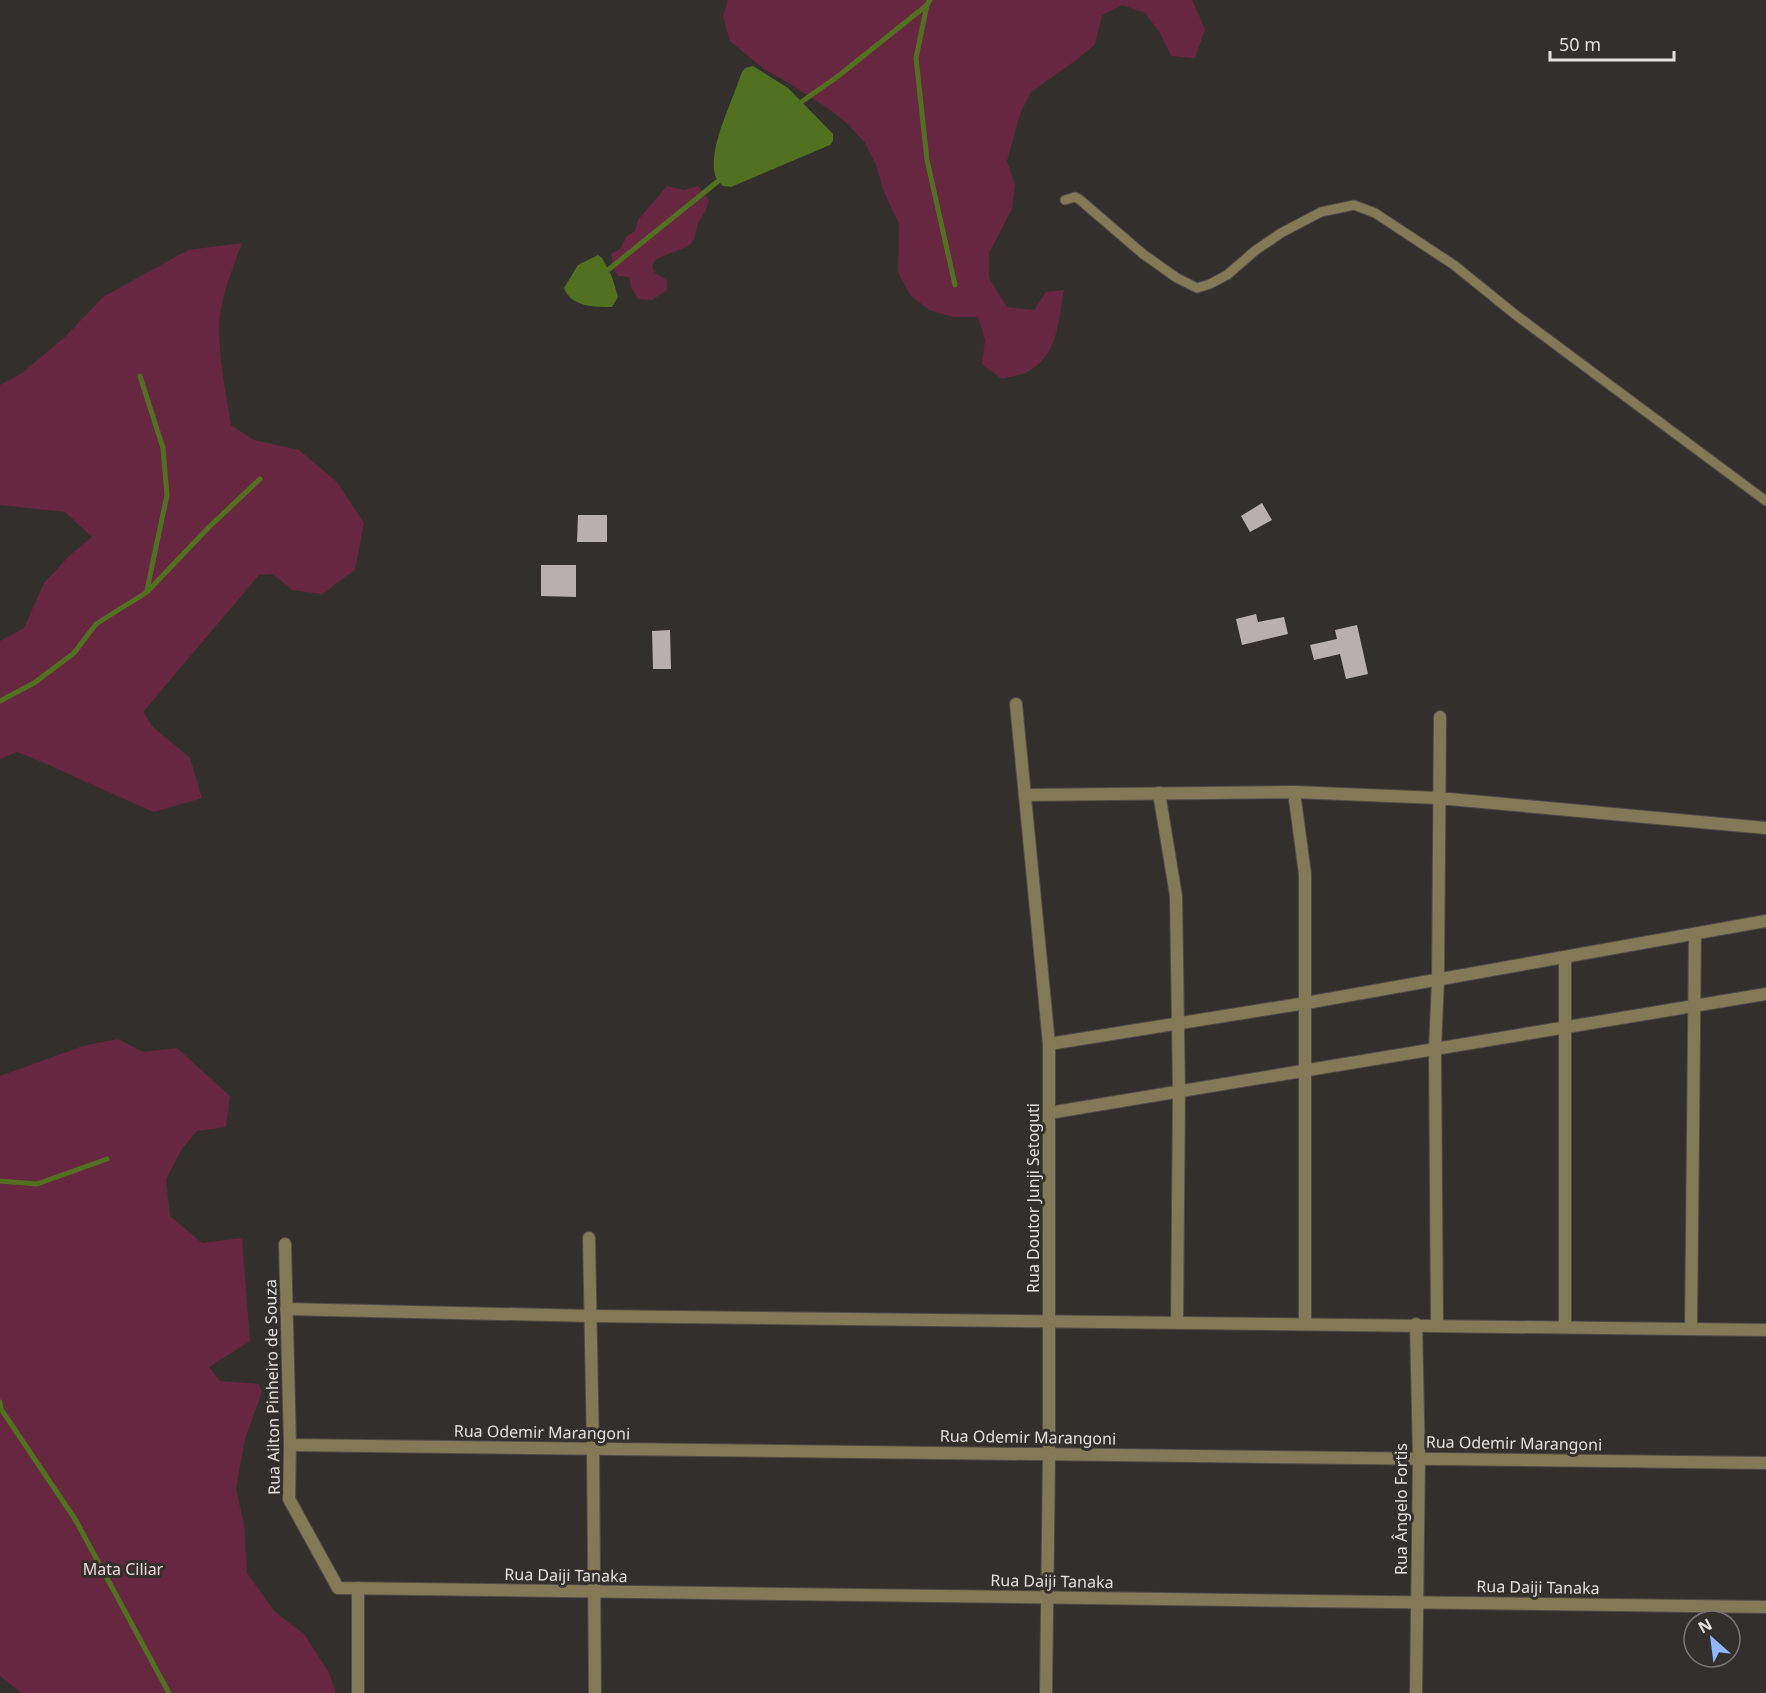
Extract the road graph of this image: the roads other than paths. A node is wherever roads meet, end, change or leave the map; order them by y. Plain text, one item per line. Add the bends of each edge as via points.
1 (1065, 200) dead end
2 (1766, 501) edge
3 (1016, 704) dead end
4 (1440, 717) dead end
5 (1294, 792) junction
6 (1160, 793) junction
7 (1026, 795) junction
8 (1438, 798) junction
9 (1766, 828) edge
10 (1766, 921) edge
11 (1695, 934) junction
12 (1565, 957) junction
13 (1438, 980) junction
14 (1766, 994) edge
15 (1306, 1003) junction
16 (1695, 1006) junction
17 (1178, 1022) junction
18 (1566, 1028) junction
19 (1049, 1044) junction
20 (1435, 1049) junction
21 (1305, 1071) junction
22 (1179, 1092) junction
23 (1049, 1113) junction
24 (589, 1238) dead end
25 (285, 1244) dead end
26 (286, 1309) junction
27 (591, 1316) junction
28 (1049, 1321) junction
29 (1177, 1322) junction
30 (1305, 1323) junction
31 (1416, 1324) junction
32 (1437, 1325) junction
33 (1565, 1327) junction
34 (1691, 1329) junction
35 (1766, 1330) edge
36 (290, 1445) junction
37 (593, 1449) junction
38 (1049, 1454) junction
39 (1419, 1459) junction
40 (1766, 1462) edge
41 (338, 1588) joint
42 (358, 1588) junction
43 (594, 1592) junction
44 (1048, 1597) junction
45 (1417, 1602) junction
46 (1766, 1607) edge
47 (358, 1693) edge
48 (595, 1693) edge
49 (1046, 1693) edge
50 (1416, 1693) edge

1 - 2 lane via 1079,199 1143,254 1197,288 1227,275 1281,233 1321,212 1354,205 1376,213 1454,265 1516,316
3 - 7 street, Rua Doutor Junji Setoguti
4 - 8 street
5 - 6 street
5 - 8 street
5 - 15 street via 1305,874
6 - 7 street
6 - 17 street via 1176,896
7 - 19 street, Rua Doutor Junji Setoguti
8 - 9 street
8 - 13 street
10 - 11 street
11 - 12 street
11 - 16 street
12 - 13 street
12 - 18 street
13 - 15 street
13 - 20 street
14 - 16 street
15 - 17 street
15 - 21 street
16 - 18 street
16 - 34 street
17 - 19 street
17 - 22 street
18 - 20 street
18 - 33 street
19 - 23 street, Rua Doutor Junji Setoguti
20 - 21 street
20 - 32 street
21 - 22 street
21 - 30 street
22 - 23 street
22 - 29 street
23 - 28 street, Rua Doutor Junji Setoguti
24 - 27 street
25 - 26 street, Rua Ailton Pinheiro de Souza
26 - 27 street
26 - 36 street, Rua Ailton Pinheiro de Souza
27 - 28 street
27 - 37 street
28 - 29 street
28 - 38 street, Rua Doutor Junji Setoguti
29 - 30 street
30 - 31 street
31 - 32 street
31 - 39 street, Rua Ângelo Fortis
32 - 33 street
33 - 34 street
34 - 35 street
36 - 37 street, Rua Odemir Marangoni
36 - 41 street, Rua Ailton Pinheiro de Souza via 289,1498
37 - 38 street, Rua Odemir Marangoni
37 - 43 street
38 - 39 street, Rua Odemir Marangoni
38 - 44 street, Rua Doutor Junji Setoguti
39 - 40 street, Rua Odemir Marangoni
39 - 45 street, Rua Ângelo Fortis
41 - 42 street, Rua Daiji Tanaka
42 - 43 street, Rua Daiji Tanaka
42 - 47 street
43 - 44 street, Rua Daiji Tanaka
43 - 48 street
44 - 45 street, Rua Daiji Tanaka
44 - 49 street, Rua Doutor Junji Setoguti
45 - 46 street, Rua Daiji Tanaka
45 - 50 street, Rua Ângelo Fortis

